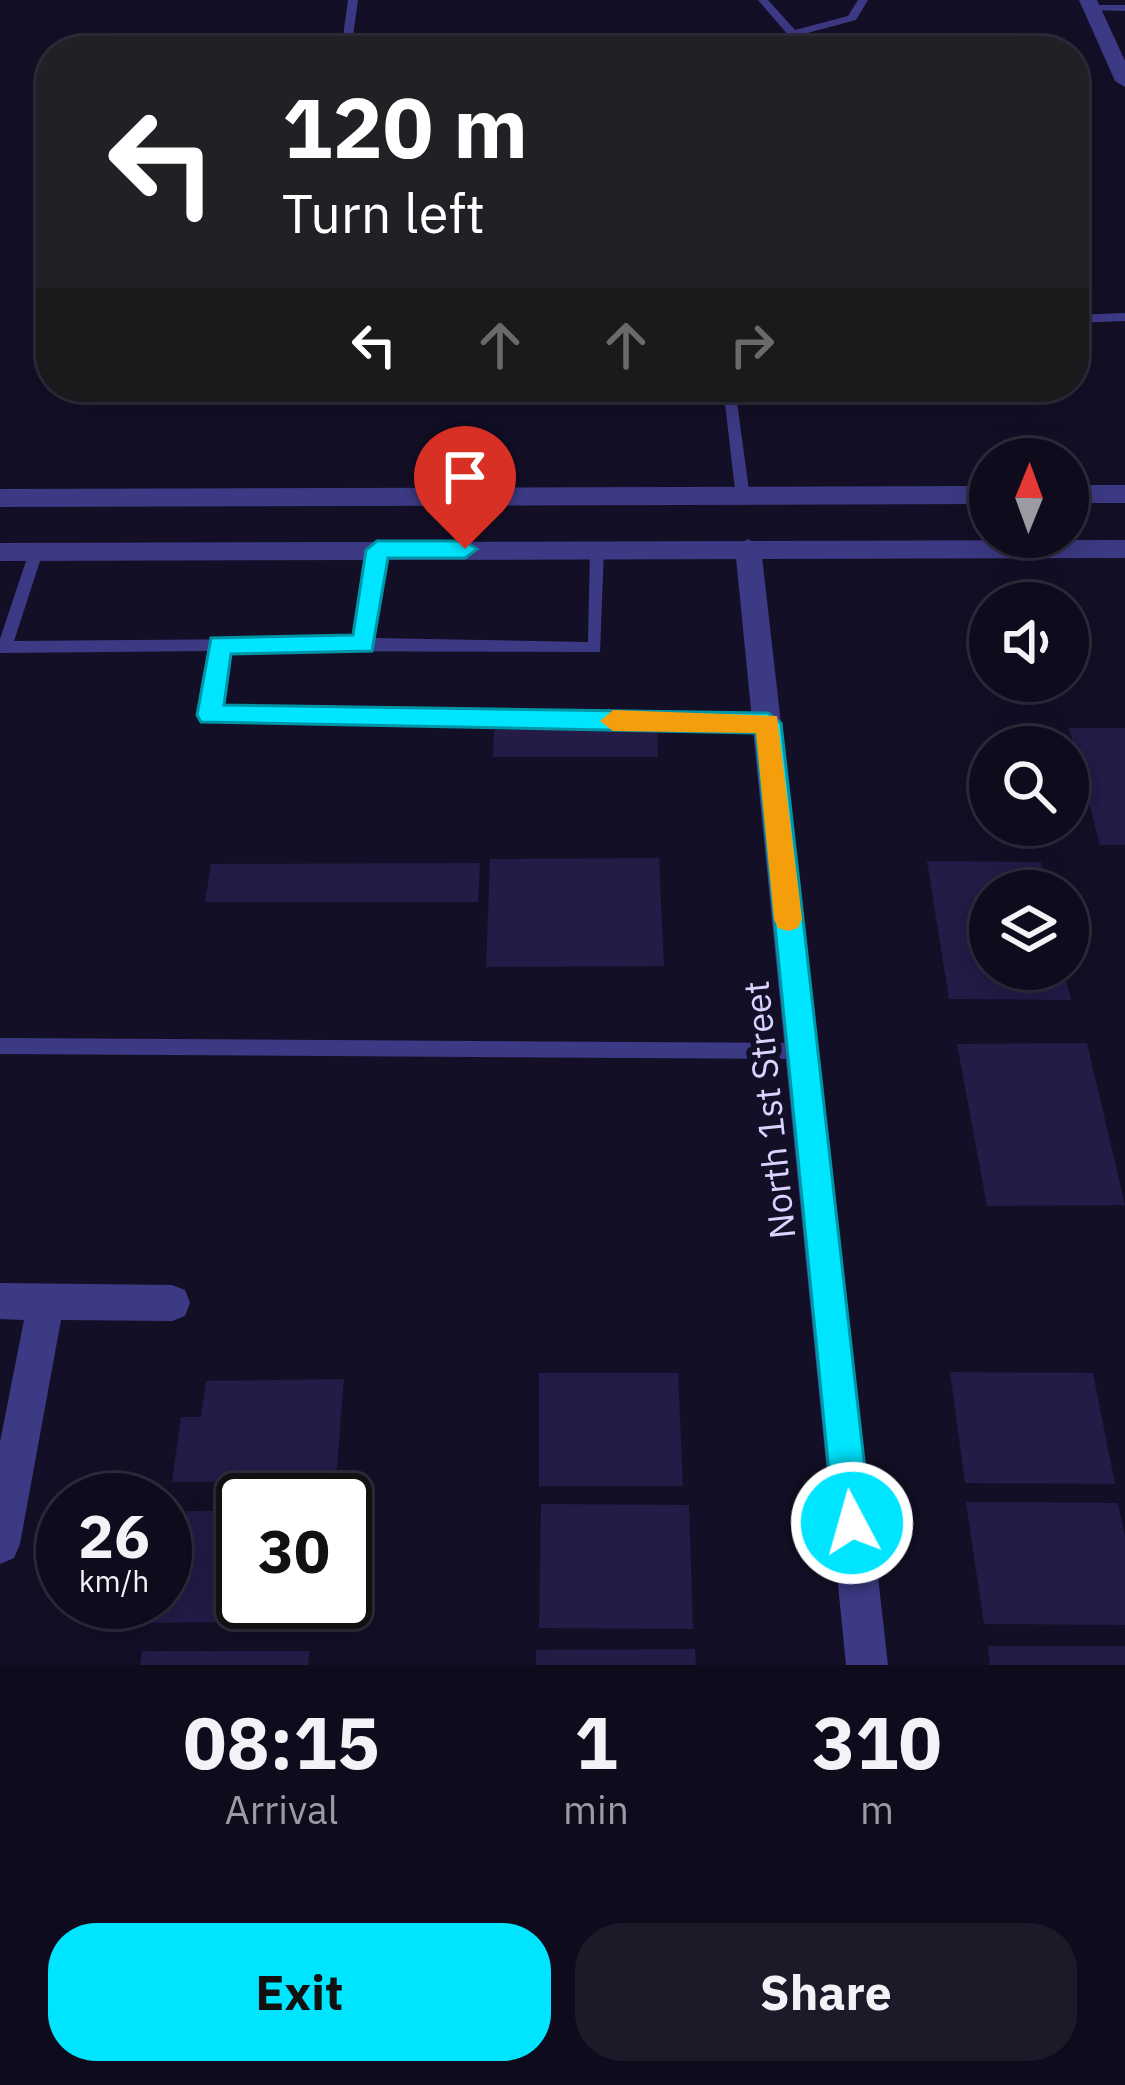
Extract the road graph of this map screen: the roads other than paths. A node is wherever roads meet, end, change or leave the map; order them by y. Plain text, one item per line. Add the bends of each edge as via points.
1 (353, 0) edge
2 (763, 0) edge
3 (863, 0) edge
4 (1090, 4) edge
5 (1125, 8) edge
6 (793, 34) joint
7 (348, 36) edge
8 (1125, 81) edge
9 (1089, 316) edge
10 (1125, 317) edge
11 (731, 402) edge
12 (1089, 494) edge
13 (1125, 494) edge
14 (969, 495) edge
15 (0, 498) edge
16 (57, 498) junction
17 (743, 498) junction
18 (748, 548) junction
19 (1125, 548) edge
20 (597, 549) junction
21 (377, 550) junction
22 (0, 552) edge
23 (36, 552) junction
24 (364, 644) junction
25 (220, 645) junction
26 (2, 647) edge
27 (768, 723) junction
28 (0, 1046) edge
29 (802, 1052) junction
30 (0, 1301) edge
31 (46, 1302) junction
32 (172, 1303) dead end
33 (0, 1544) edge
34 (868, 1665) edge

1 - 7 lane
2 - 6 lane
3 - 6 lane via 852,18
4 - 5 lane
4 - 8 street
9 - 10 lane
11 - 17 lane
12 - 13 street
14 - 17 street
15 - 16 street
16 - 17 street
16 - 23 street
18 - 19 street
18 - 20 street
18 - 27 street, North 1st Street
20 - 21 street
20 - 24 lane via 595,648
21 - 23 street
21 - 24 lane
22 - 23 street
23 - 26 lane
24 - 25 lane
25 - 26 lane
25 - 27 lane via 210,715
27 - 29 street, North 1st Street
28 - 29 lane
29 - 34 street, North 1st Street
30 - 31 street
31 - 32 street
31 - 33 street

